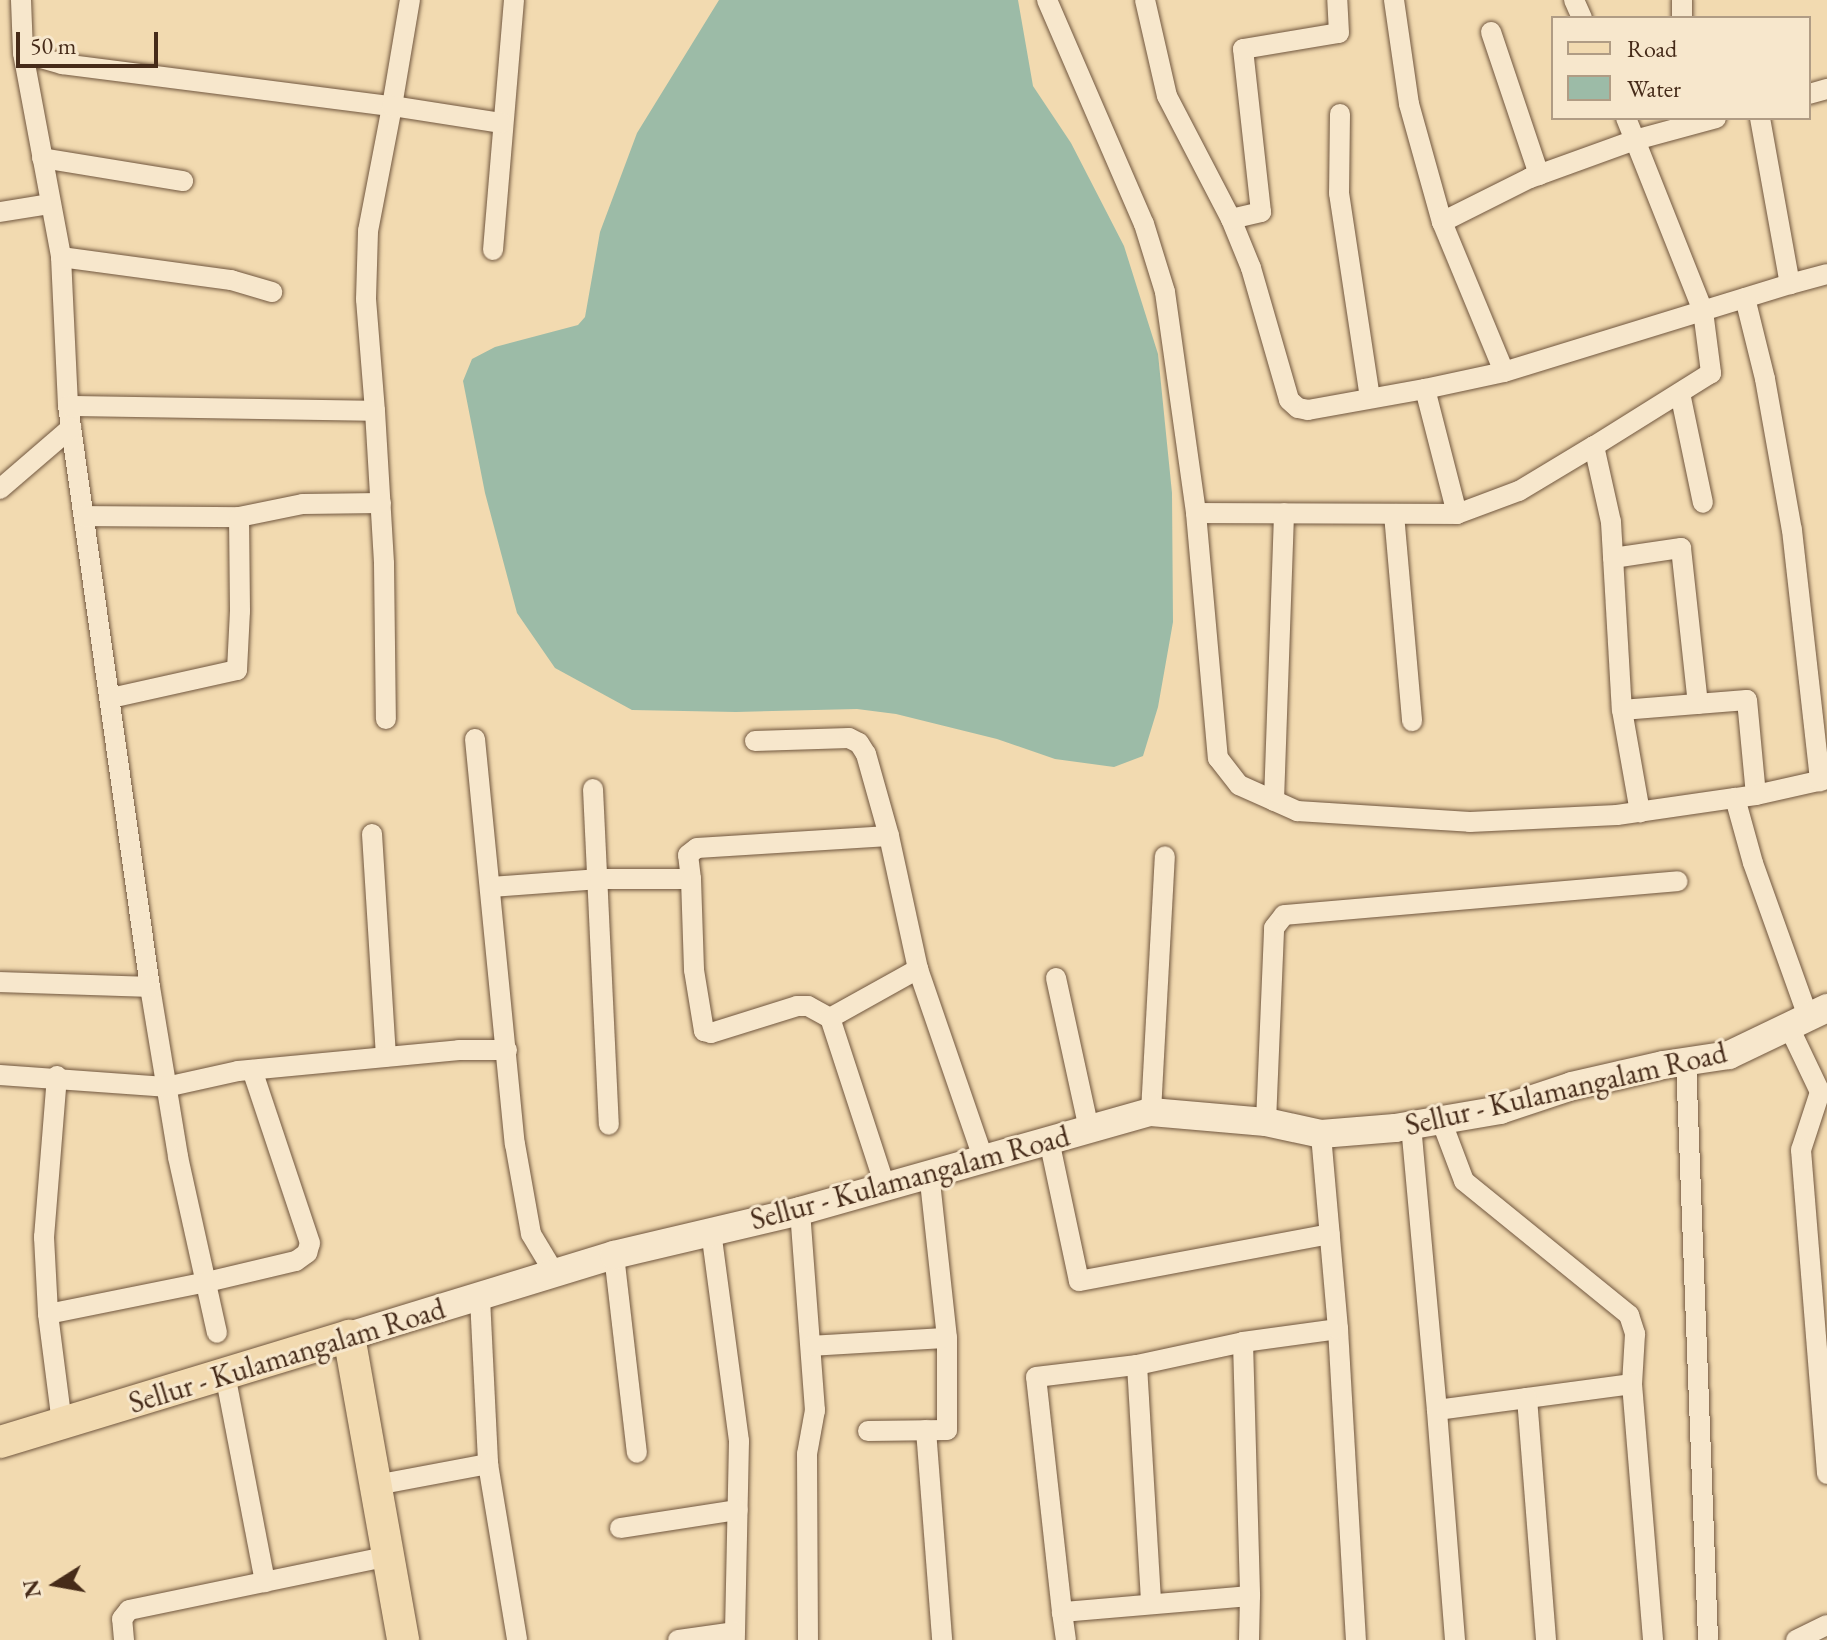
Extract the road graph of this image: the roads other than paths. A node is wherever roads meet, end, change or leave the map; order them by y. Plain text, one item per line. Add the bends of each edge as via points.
1 (21, 0) edge
2 (514, 0) edge
3 (1047, 0) edge
4 (1145, 0) edge
5 (1337, 0) edge
6 (1394, 0) edge
7 (404, 1) edge
8 (1491, 32) dead end
9 (23, 53) junction
10 (392, 106) junction
11 (1340, 114) dead end
12 (1627, 120) edge
13 (1760, 120) edge
14 (1682, 122) edge
15 (502, 123) junction
16 (1635, 140) junction
17 (42, 158) junction
18 (1539, 175) junction
19 (183, 181) dead end
20 (50, 204) junction
21 (0, 212) edge
22 (1231, 219) junction
23 (1442, 222) junction
24 (493, 250) dead end
25 (61, 257) junction
26 (1827, 274) edge
27 (1790, 284) junction
28 (272, 292) dead end
29 (1745, 298) junction
30 (1703, 311) junction
31 (1504, 372) junction
32 (1425, 389) junction
33 (1680, 393) junction
34 (1370, 398) junction
35 (68, 406) junction
36 (375, 411) junction
37 (71, 428) junction
38 (1594, 446) junction
39 (0, 489) edge
40 (381, 503) junction
41 (1703, 503) dead end
42 (1196, 513) junction
43 (1284, 513) junction
44 (1394, 514) junction
45 (1457, 514) junction
46 (84, 516) junction
47 (239, 517) junction
48 (1613, 558) junction
49 (111, 698) junction
50 (1698, 704) junction
51 (1622, 710) junction
52 (386, 719) dead end
53 (1412, 721) dead end
54 (475, 739) dead end
55 (755, 741) dead end
56 (1823, 780) edge
57 (593, 789) dead end
58 (1756, 795) junction
59 (1735, 798) junction
60 (1274, 801) junction
61 (1640, 812) junction
62 (372, 834) dead end
63 (889, 836) junction
64 (1165, 856) dead end
65 (600, 879) junction
66 (691, 879) junction
67 (1678, 881) dead end
68 (491, 887) junction
69 (918, 969) junction
70 (1056, 978) dead end
71 (0, 982) edge
72 (150, 987) junction
73 (820, 1013) junction
74 (1808, 1017) edge
75 (507, 1050) junction
76 (386, 1057) junction
77 (1686, 1061) junction
78 (252, 1070) junction
79 (0, 1075) edge
80 (57, 1076) junction
81 (166, 1087) junction
82 (1151, 1112) junction
83 (1441, 1120) junction
84 (1266, 1122) junction
85 (609, 1125) dead end
86 (1411, 1125) junction
87 (1089, 1129) junction
88 (1321, 1134) junction
89 (1049, 1140) junction
90 (983, 1158) junction
91 (929, 1172) junction
92 (885, 1186) junction
93 (800, 1211) junction
94 (711, 1231) junction
95 (1330, 1234) junction
96 (614, 1255) junction
97 (555, 1274) junction
98 (207, 1282) junction
99 (480, 1298) junction
100 (48, 1314) junction
101 (1338, 1329) junction
102 (217, 1333) dead end
103 (349, 1336) junction
104 (947, 1338) junction
105 (1243, 1342) junction
106 (811, 1346) junction
107 (1137, 1365) junction
108 (225, 1374) junction
109 (1632, 1384) junction
110 (1527, 1398) junction
111 (1437, 1410) junction
112 (61, 1414) junction
113 (926, 1430) junction
114 (868, 1431) dead end
115 (0, 1442) edge
116 (637, 1453) dead end
117 (488, 1464) junction
118 (1827, 1474) edge
119 (376, 1485) junction
120 (738, 1510) junction
121 (620, 1528) dead end
122 (389, 1556) junction
123 (265, 1582) junction
124 (1250, 1596) junction
125 (1151, 1604) junction
126 (1062, 1612) junction
127 (1827, 1625) edge
128 (735, 1636) edge
129 (124, 1640) edge
130 (403, 1640) edge
131 (517, 1640) edge
132 (678, 1640) edge
133 (808, 1640) edge
134 (942, 1640) edge
135 (1066, 1640) edge
136 (1249, 1640) edge
137 (1356, 1640) edge
138 (1455, 1640) edge
139 (1546, 1640) edge
140 (1653, 1640) edge
141 (1708, 1640) edge
142 (1796, 1640) edge

1 - 9 street
2 - 15 street
3 - 42 street via 1144,224 1165,292
4 - 22 street via 1167,96
5 - 22 street via 1339,33 1243,49 1261,212
6 - 23 street via 1409,104
7 - 10 street
8 - 18 street
9 - 10 street via 62,64
9 - 17 street
10 - 15 street
10 - 36 street via 368,231 366,299
11 - 34 street via 1339,193
12 - 16 street
13 - 27 street
14 - 16 street
15 - 24 street
16 - 18 street
16 - 30 street
17 - 19 street
17 - 20 street
18 - 23 street
20 - 21 street
20 - 25 street
22 - 34 street via 1251,268 1289,400 1308,410
23 - 31 street
25 - 28 street via 231,280
25 - 35 street
26 - 27 street
27 - 29 street
29 - 30 street
29 - 56 street via 1792,530
30 - 31 street
30 - 33 street via 1711,373
31 - 32 street
32 - 34 street
32 - 45 street
33 - 38 street
33 - 41 street
35 - 36 street
35 - 37 street
36 - 40 street
37 - 39 street
37 - 46 street
38 - 45 street via 1519,491
38 - 48 street via 1611,522
40 - 47 street via 303,504
40 - 52 street
42 - 43 street
42 - 60 street via 1218,758 1239,785
43 - 44 street
43 - 60 street
44 - 45 street
44 - 53 street
46 - 47 street
46 - 49 street
47 - 49 street via 237,670
48 - 50 street via 1681,548
48 - 51 street
49 - 72 street
50 - 51 street
50 - 58 street via 1747,700
51 - 61 street
54 - 68 street
55 - 63 street via 849,738 859,743
56 - 58 street
57 - 65 street
58 - 59 street
59 - 61 street
59 - 74 street
60 - 61 street via 1297,811 1470,822
62 - 76 street
63 - 66 street via 697,848 688,855
63 - 69 street
64 - 82 street
65 - 66 street
65 - 68 street
65 - 85 street
66 - 73 street via 694,970 704,1031 797,1006
67 - 84 street via 1284,915 1274,928
68 - 75 street
69 - 73 street
69 - 90 street
70 - 87 street
71 - 72 street
72 - 81 street
73 - 92 street
74 - 77 main road, Sellur - Kulamangalam Road via 1729,1055
74 - 118 street via 1820,1092 1801,1150
75 - 76 street
75 - 97 street via 515,1144 531,1234
76 - 78 street
77 - 83 main road, Sellur - Kulamangalam Road via 1572,1086 1500,1110
77 - 141 street
78 - 81 street
78 - 98 street via 310,1243 296,1261
79 - 80 street
80 - 81 street
80 - 100 street via 44,1237
81 - 98 street
82 - 84 main road, Sellur - Kulamangalam Road
82 - 87 main road, Sellur - Kulamangalam Road
83 - 86 main road, Sellur - Kulamangalam Road
83 - 109 street via 1464,1181 1629,1315 1635,1334
84 - 88 main road, Sellur - Kulamangalam Road
86 - 88 main road, Sellur - Kulamangalam Road
86 - 111 street
87 - 89 main road, Sellur - Kulamangalam Road
88 - 95 street
89 - 90 main road, Sellur - Kulamangalam Road
89 - 95 street via 1079,1281
90 - 91 main road, Sellur - Kulamangalam Road
91 - 92 main road, Sellur - Kulamangalam Road
91 - 104 street
92 - 93 main road, Sellur - Kulamangalam Road
93 - 94 main road, Sellur - Kulamangalam Road
93 - 106 street
94 - 96 main road, Sellur - Kulamangalam Road
94 - 120 street via 739,1441
95 - 101 street
96 - 97 main road, Sellur - Kulamangalam Road
96 - 116 street
97 - 99 main road, Sellur - Kulamangalam Road
98 - 100 street
98 - 102 street
99 - 103 main road, Sellur - Kulamangalam Road
99 - 117 street
100 - 112 street
101 - 105 street
101 - 137 street
103 - 108 main road, Sellur - Kulamangalam Road
103 - 119 main road
104 - 106 street
104 - 113 street via 947,1430
105 - 107 street
105 - 124 street
106 - 133 street via 815,1410 807,1454
107 - 125 street
107 - 126 street via 1036,1377
108 - 112 main road, Sellur - Kulamangalam Road
108 - 123 street
109 - 110 street
109 - 140 street
110 - 111 street
110 - 139 street
111 - 138 street
112 - 115 main road, Sellur - Kulamangalam Road
113 - 114 street
113 - 134 street
117 - 119 street
117 - 131 street
119 - 122 main road
120 - 121 street
120 - 128 street
122 - 123 street
122 - 130 main road
123 - 129 street via 129,1610 122,1619
124 - 125 street
124 - 136 street
125 - 126 street
126 - 135 street
127 - 142 street
128 - 132 street

